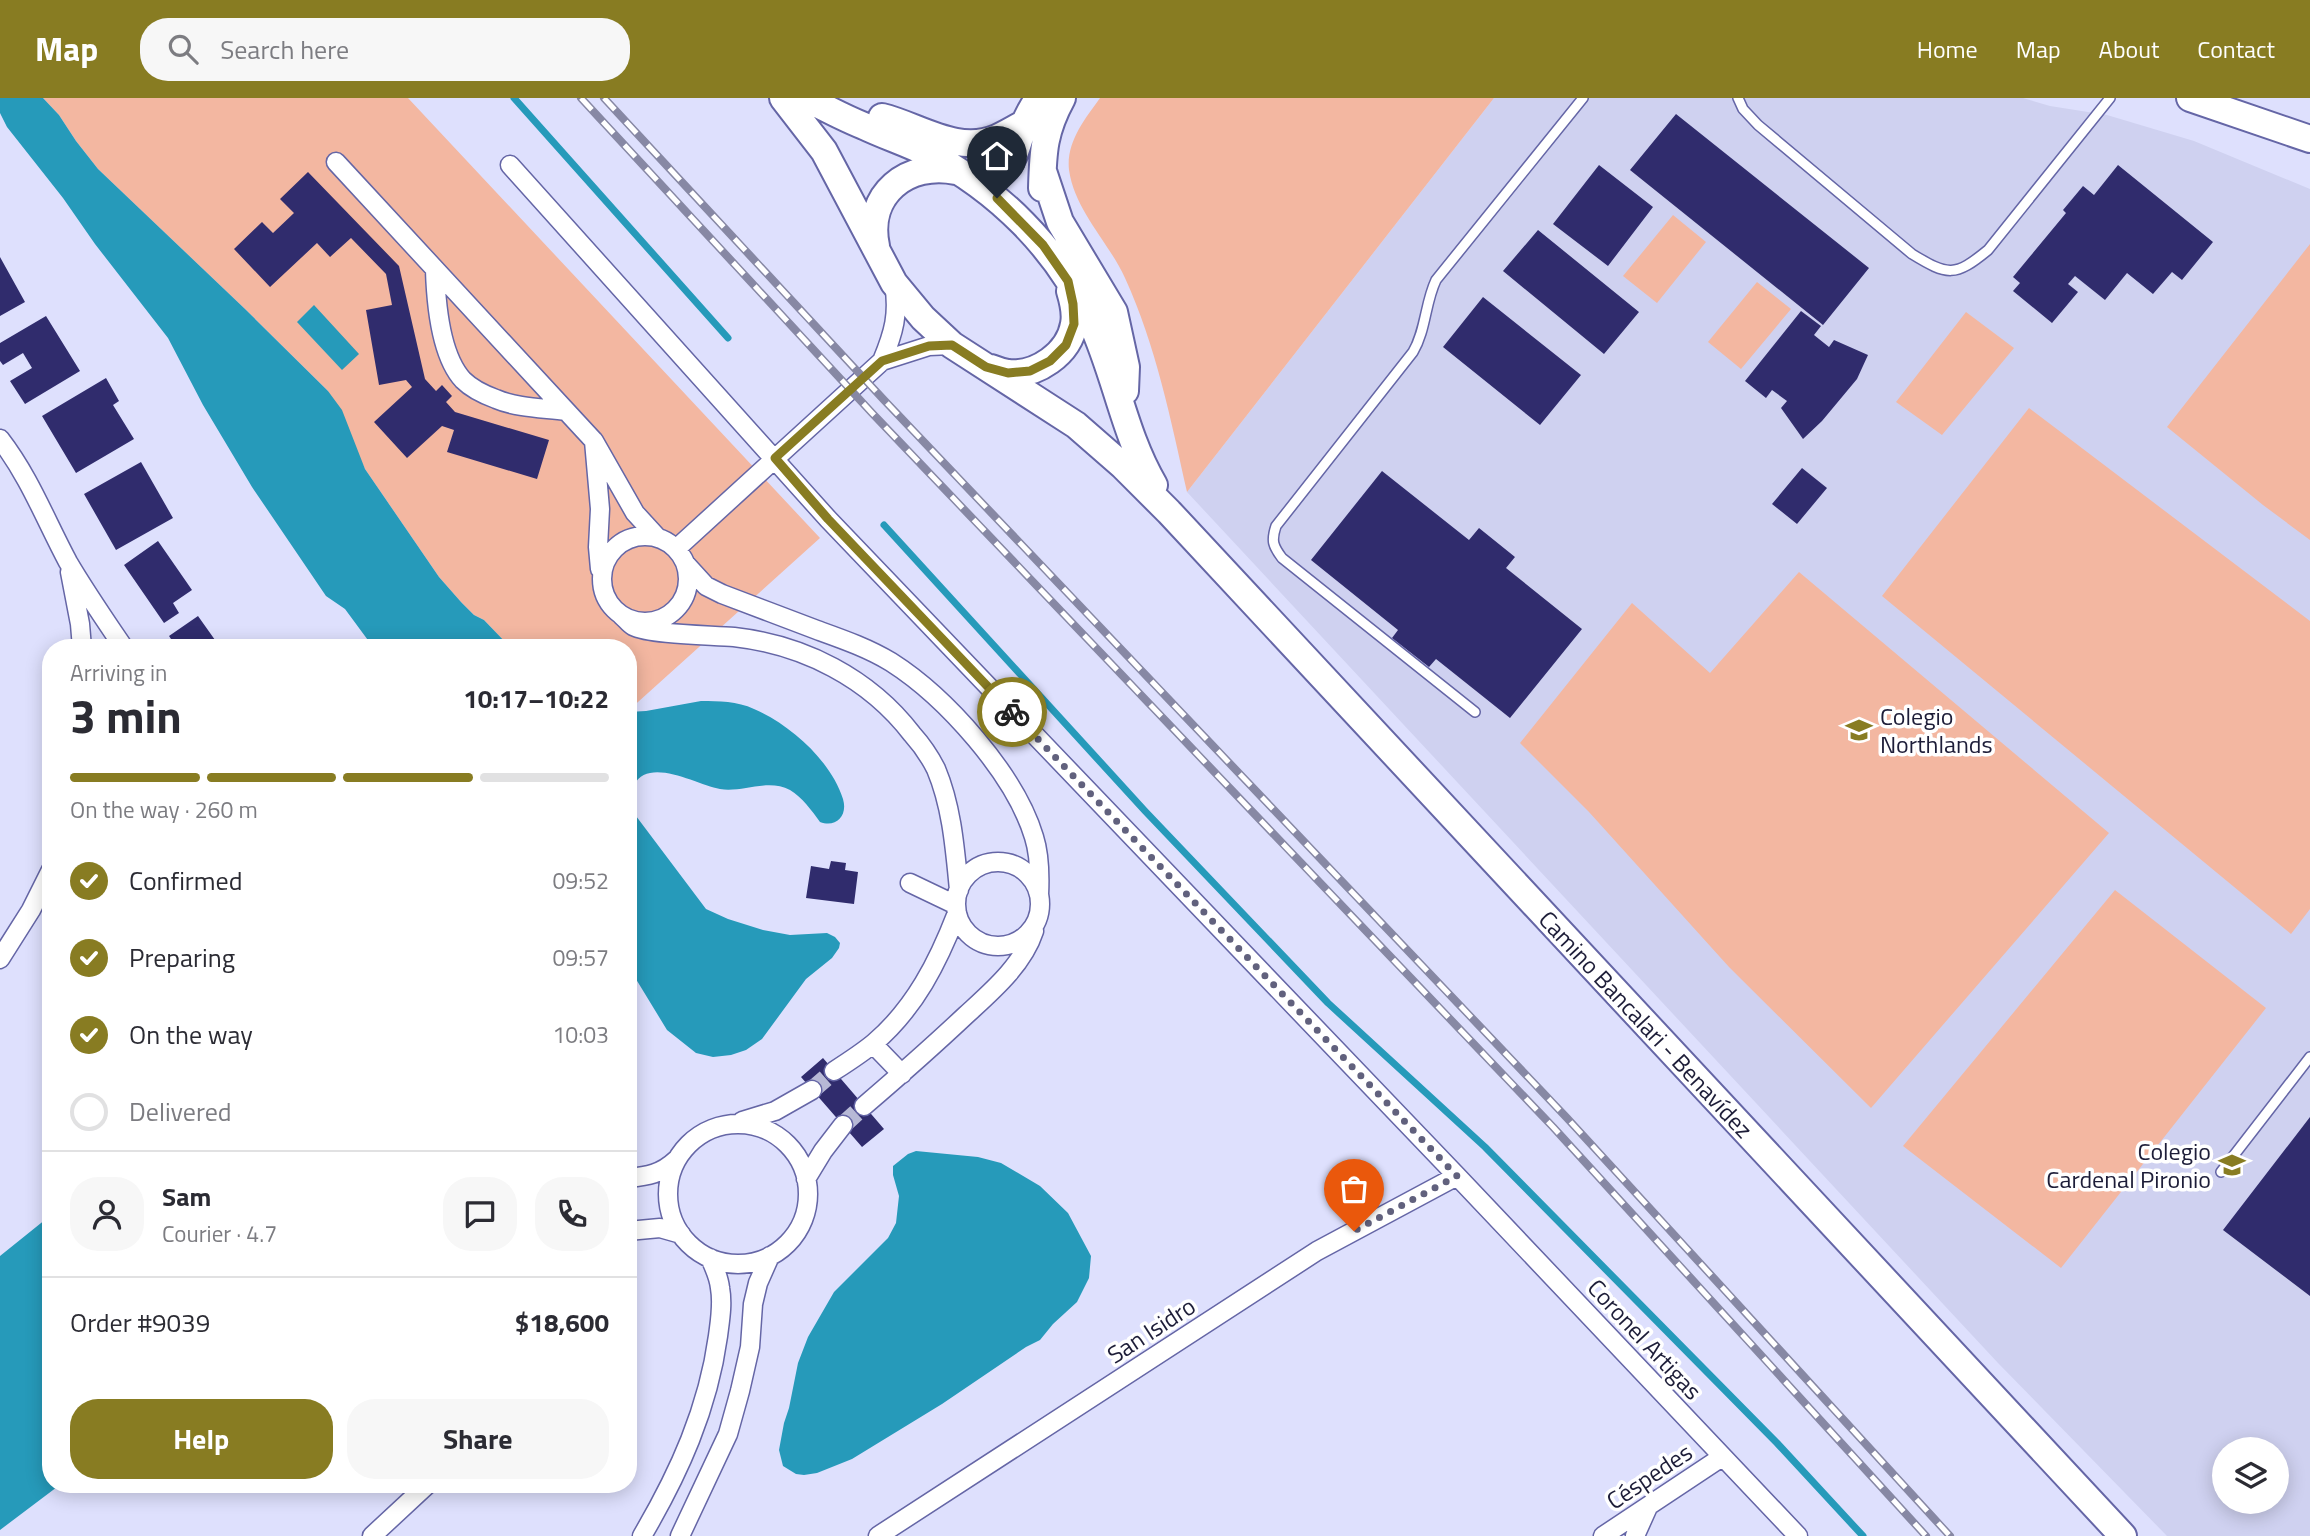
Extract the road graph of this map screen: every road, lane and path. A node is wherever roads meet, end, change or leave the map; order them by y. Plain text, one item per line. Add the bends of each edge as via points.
1 (783, 98) edge
2 (1038, 98) edge
3 (1062, 98) edge
4 (1583, 98) edge
5 (1738, 98) edge
6 (2110, 98) edge
7 (2190, 98) edge
8 (815, 103) edge
9 (1025, 122) junction
10 (2310, 139) edge
11 (336, 162) dead end
12 (510, 166) dead end
13 (1042, 171) junction
14 (968, 178) junction
15 (1043, 245) junction
16 (878, 254) junction
17 (435, 270) junction
18 (1068, 281) junction
19 (894, 283) junction
20 (952, 345) junction
21 (882, 361) junction
22 (986, 367) junction
23 (566, 411) junction
24 (1125, 418) junction
25 (0, 439) edge
26 (594, 441) junction
27 (775, 458) junction
28 (1169, 512) junction
29 (658, 538) junction
30 (681, 556) junction
31 (68, 561) junction
32 (601, 580) junction
33 (621, 615) junction
34 (81, 639) edge
35 (118, 639) edge
36 (1475, 712) dead end
37 (910, 883) dead end
38 (42, 888) edge
39 (1039, 895) junction
40 (957, 902) junction
41 (1038, 917) junction
42 (0, 959) edge
43 (873, 1044) junction
44 (2310, 1057) edge
45 (834, 1071) tunnel mouth
46 (902, 1074) junction
47 (812, 1090) tunnel mouth
48 (864, 1106) tunnel mouth
49 (734, 1123) junction
50 (843, 1125) tunnel mouth
51 (678, 1157) junction
52 (2221, 1172) dead end
53 (1457, 1176) junction
54 (637, 1177) edge
55 (806, 1179) junction
56 (637, 1230) edge
57 (681, 1234) junction
58 (771, 1256) junction
59 (709, 1258) junction
60 (1722, 1457) junction
61 (418, 1493) edge
62 (1649, 1506) junction
63 (372, 1536) edge
64 (642, 1536) edge
65 (680, 1536) edge
66 (878, 1536) edge
67 (1603, 1536) edge
68 (1635, 1536) edge
69 (1798, 1536) edge
70 (2123, 1536) edge

1 - 16 main road, Camino Bancalari - Benavídez via 824,151
2 - 9 main road
3 - 13 main road via 1050,122
4 - 36 lane via 1436,281 1420,342 1272,537 1282,558
5 - 6 lane via 1758,125 1912,254 1945,271 1968,266 1988,250
7 - 10 main road
8 - 9 main road via 896,120 967,144 997,138
8 - 14 main road, Camino Bancalari - Benavídez via 927,153
9 - 14 main road via 1007,169 997,177
11 - 17 street
12 - 27 street, Coronel Artigas
13 - 15 main road
13 - 24 main road via 1060,222 1114,312 1126,367
14 - 15 main road, Camino Bancalari - Benavídez via 997,198
14 - 16 main road via 939,168 919,170 900,180 877,213 874,234
15 - 18 main road, Camino Bancalari - Benavídez
16 - 19 main road, Camino Bancalari - Benavídez
17 - 23 street
17 - 23 street via 443,335 463,380 498,400
18 - 22 main road via 1074,324 1066,345 1050,361 1030,371 1008,373
18 - 24 main road, Camino Bancalari - Benavídez via 1093,324
19 - 20 main road, Camino Bancalari - Benavídez
19 - 21 street via 897,314
20 - 21 street via 929,346
20 - 22 main road, Camino Bancalari - Benavídez
21 - 27 street
22 - 28 main road, Camino Bancalari - Benavídez via 1076,425
23 - 26 street
24 - 28 main road, Camino Bancalari - Benavídez via 1141,463
25 - 31 street via 40,502
26 - 29 street via 635,513
26 - 32 street
27 - 30 street
27 - 53 street, Coronel Artigas
28 - 70 main road, Camino Bancalari - Benavídez
29 - 30 street
29 - 32 street via 641,536 619,544 607,556
30 - 33 street via 687,586 672,612 651,622
30 - 39 street via 706,586 889,661 944,705 997,767 1024,812 1035,838
31 - 34 street
31 - 35 street
32 - 33 street via 609,604
33 - 40 street via 633,626 647,630 783,646 837,669 897,714 935,768 945,796
37 - 40 street
38 - 42 street
39 - 40 street via 1023,870 1001,862 972,871
39 - 41 street
40 - 41 street via 963,927 974,938 995,945 1018,940
40 - 43 street via 934,968 900,1018
41 - 46 street via 1023,952 997,985
43 - 45 street
43 - 46 street
44 - 52 lane
46 - 48 street
47 - 49 street via 775,1111
49 - 51 street via 696,1138
49 - 55 street via 759,1127 780,1138 797,1157
50 - 55 street
51 - 54 street via 667,1169
51 - 57 street via 668,1196
53 - 60 street, Coronel Artigas
53 - 66 street, San Isidro via 1317,1251
55 - 58 street via 804,1217 791,1239
56 - 57 street via 660,1228
57 - 59 street
58 - 59 street via 746,1263
58 - 65 street via 758,1283 750,1347 728,1434
59 - 64 street via 721,1290 715,1356 690,1446
60 - 62 street, Céspedes
60 - 69 street, Coronel Artigas
61 - 63 street
62 - 67 street, Céspedes
62 - 68 street

